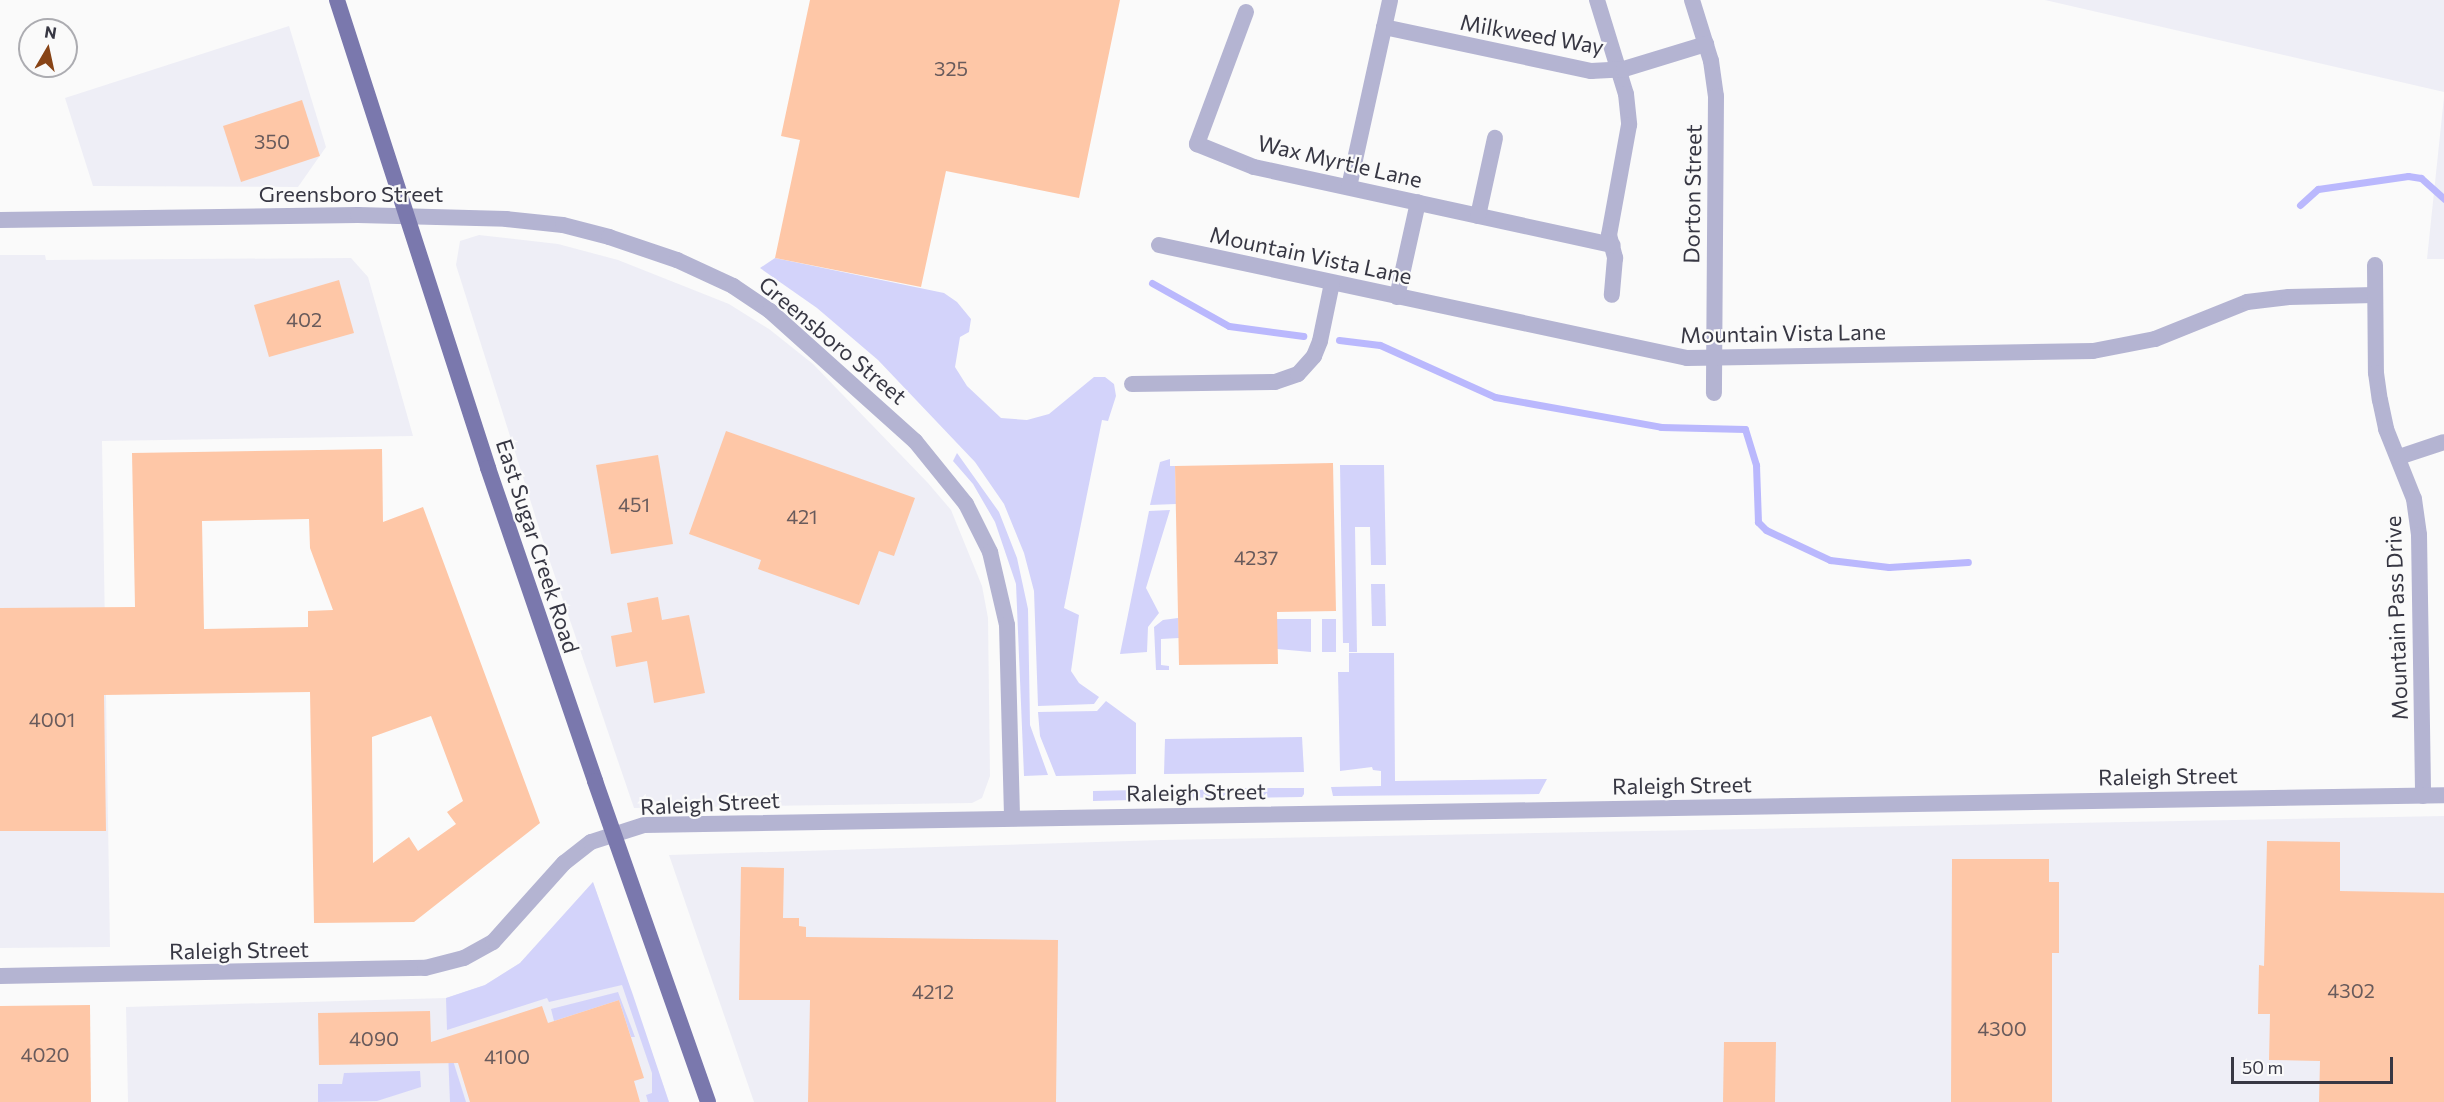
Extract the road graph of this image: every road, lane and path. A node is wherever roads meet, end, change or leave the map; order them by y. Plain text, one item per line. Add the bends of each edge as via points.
1 (337, 0) edge
2 (1390, 0) edge
3 (1597, 0) edge
4 (1692, 0) edge
5 (1246, 12) dead end
6 (1384, 27) junction
7 (1706, 44) junction
8 (1619, 70) junction
9 (1495, 138) dead end
10 (1349, 187) junction
11 (1418, 202) junction
12 (405, 215) junction
13 (1478, 216) junction
14 (0, 220) edge
15 (1159, 245) dead end
16 (1613, 245) junction
17 (2375, 265) dead end
18 (1332, 283) junction
19 (1612, 295) dead end
20 (2375, 295) junction
21 (1397, 297) junction
22 (1714, 357) junction
23 (1132, 384) dead end
24 (1714, 393) dead end
25 (2444, 442) edge
26 (2399, 457) junction
27 (2444, 795) edge
28 (2423, 796) junction
29 (1012, 818) junction
30 (0, 976) edge
31 (708, 1102) edge

1 - 12 main road, East Sugar Creek Road
2 - 6 street
3 - 8 street
4 - 7 street, Dorton Street
5 - 10 street, Wax Myrtle Lane via 1197,144 1254,167
6 - 8 street, Milkweed Way via 1577,69
6 - 10 street
7 - 8 street, Milkweed Way
7 - 22 street, Dorton Street via 1715,78 1717,129
8 - 16 street via 1629,125 1609,235
9 - 13 street
10 - 11 street, Wax Myrtle Lane
11 - 13 street, Wax Myrtle Lane
11 - 21 street
12 - 14 street, Greensboro Street
12 - 29 street, Greensboro Street via 563,225 676,260 733,286 770,311 915,441 966,504 990,552 1003,595 1011,678
12 - 31 main road, East Sugar Creek Road, bridge via 595,781
13 - 16 street, Wax Myrtle Lane
15 - 18 street, Mountain Vista Lane
16 - 19 street via 1616,270
17 - 20 street, Mountain Pass Drive
18 - 21 street, Mountain Vista Lane
18 - 23 street via 1320,341 1314,356 1298,374 1275,382
20 - 22 street, Mountain Vista Lane via 2247,302 2155,339 2093,351
20 - 26 street, Mountain Pass Drive via 2376,373 2386,429
21 - 22 street, Mountain Vista Lane via 1673,357
22 - 24 street, Dorton Street
25 - 26 street
26 - 28 street, Mountain Pass Drive via 2414,499 2420,535
27 - 28 street, Raleigh Street
28 - 29 street, Raleigh Street
29 - 30 street, Raleigh Street via 644,825 585,848 564,863 493,942 464,958 425,968

